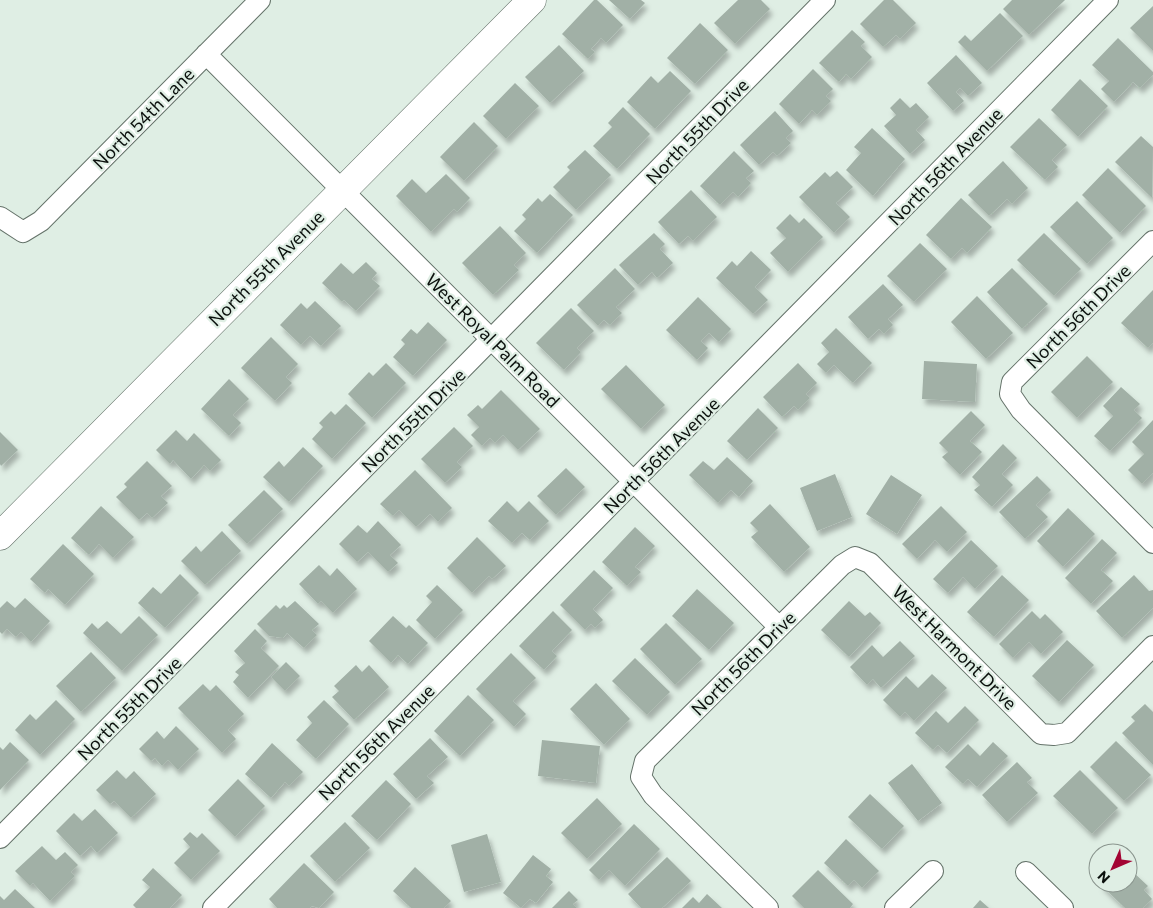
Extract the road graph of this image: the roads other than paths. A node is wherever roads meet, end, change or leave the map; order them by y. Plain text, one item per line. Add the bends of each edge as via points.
1 (260, 0) edge
2 (532, 0) edge
3 (825, 0) edge
4 (1108, 0) edge
5 (206, 54) junction
6 (343, 191) junction
7 (0, 217) edge
8 (1153, 241) edge
9 (492, 340) junction
10 (635, 482) junction
11 (0, 536) edge
12 (1153, 542) edge
13 (855, 557) joint
14 (779, 627) junction
15 (1153, 646) edge
16 (0, 838) edge
17 (933, 871) dead end
18 (1026, 872) dead end
19 (213, 908) edge
20 (768, 908) edge
21 (895, 908) edge
22 (1063, 908) edge

1 - 5 street, North 54th Lane
2 - 6 street, North 55th Avenue
3 - 9 street, North 55th Drive
4 - 10 street, North 56th Avenue
5 - 6 street, West Royal Palm Road
5 - 7 street, North 54th Lane via 41,222 23,232
6 - 9 street, West Royal Palm Road
6 - 11 street, North 55th Avenue
8 - 12 street, North 56th Drive via 1012,382 1010,394 1021,410
9 - 10 street, West Royal Palm Road
9 - 16 street, North 55th Drive
10 - 14 street, West Royal Palm Road
10 - 19 street, North 56th Avenue
13 - 14 street, North 56th Drive via 842,565
13 - 15 street, West Harmont Drive via 870,563 1041,734 1067,732
14 - 20 street, North 56th Drive via 645,760 641,777 652,795
17 - 21 street
18 - 22 street

